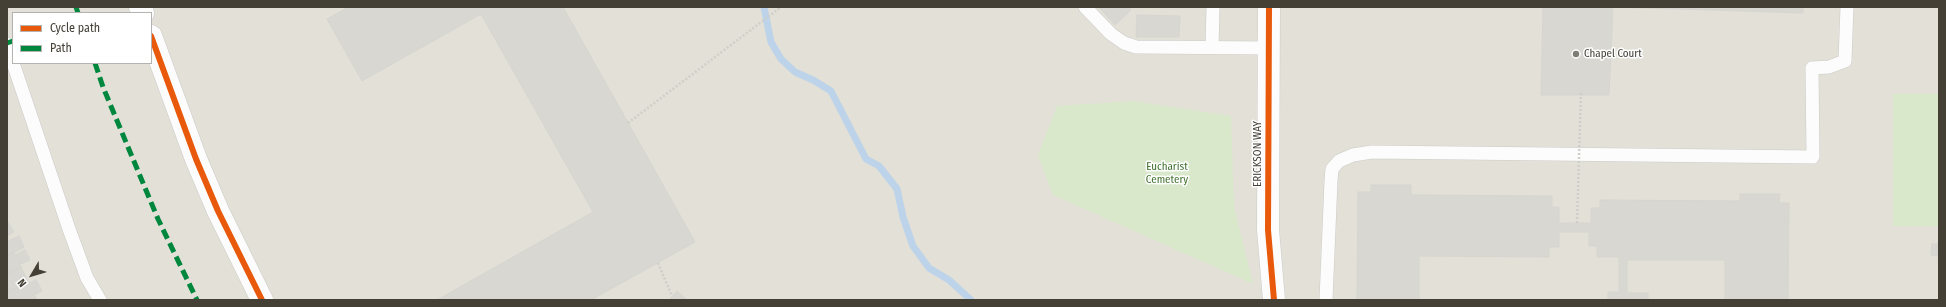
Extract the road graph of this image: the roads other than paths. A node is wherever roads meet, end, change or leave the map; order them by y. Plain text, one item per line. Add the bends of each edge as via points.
1 (1085, 7) edge
2 (1213, 7) edge
3 (1269, 7) edge
4 (1846, 7) edge
5 (152, 39) edge
6 (7, 44) edge
7 (1212, 47) junction
8 (1268, 48) junction
9 (12, 59) edge
10 (14, 64) edge
11 (100, 300) edge
12 (262, 300) edge
13 (1274, 300) edge
14 (1326, 300) edge

1 - 7 lane via 1111,34 1136,47
2 - 7 lane
3 - 8 street, ERICKSON WAY
4 - 14 lane via 1845,61 1829,67 1812,68 1813,157 1380,152 1353,155 1339,162 1332,170
5 - 12 street via 196,159 218,211
6 - 9 lane
7 - 8 lane
8 - 13 street, ERICKSON WAY via 1268,230
10 - 11 lane via 69,229 88,278

